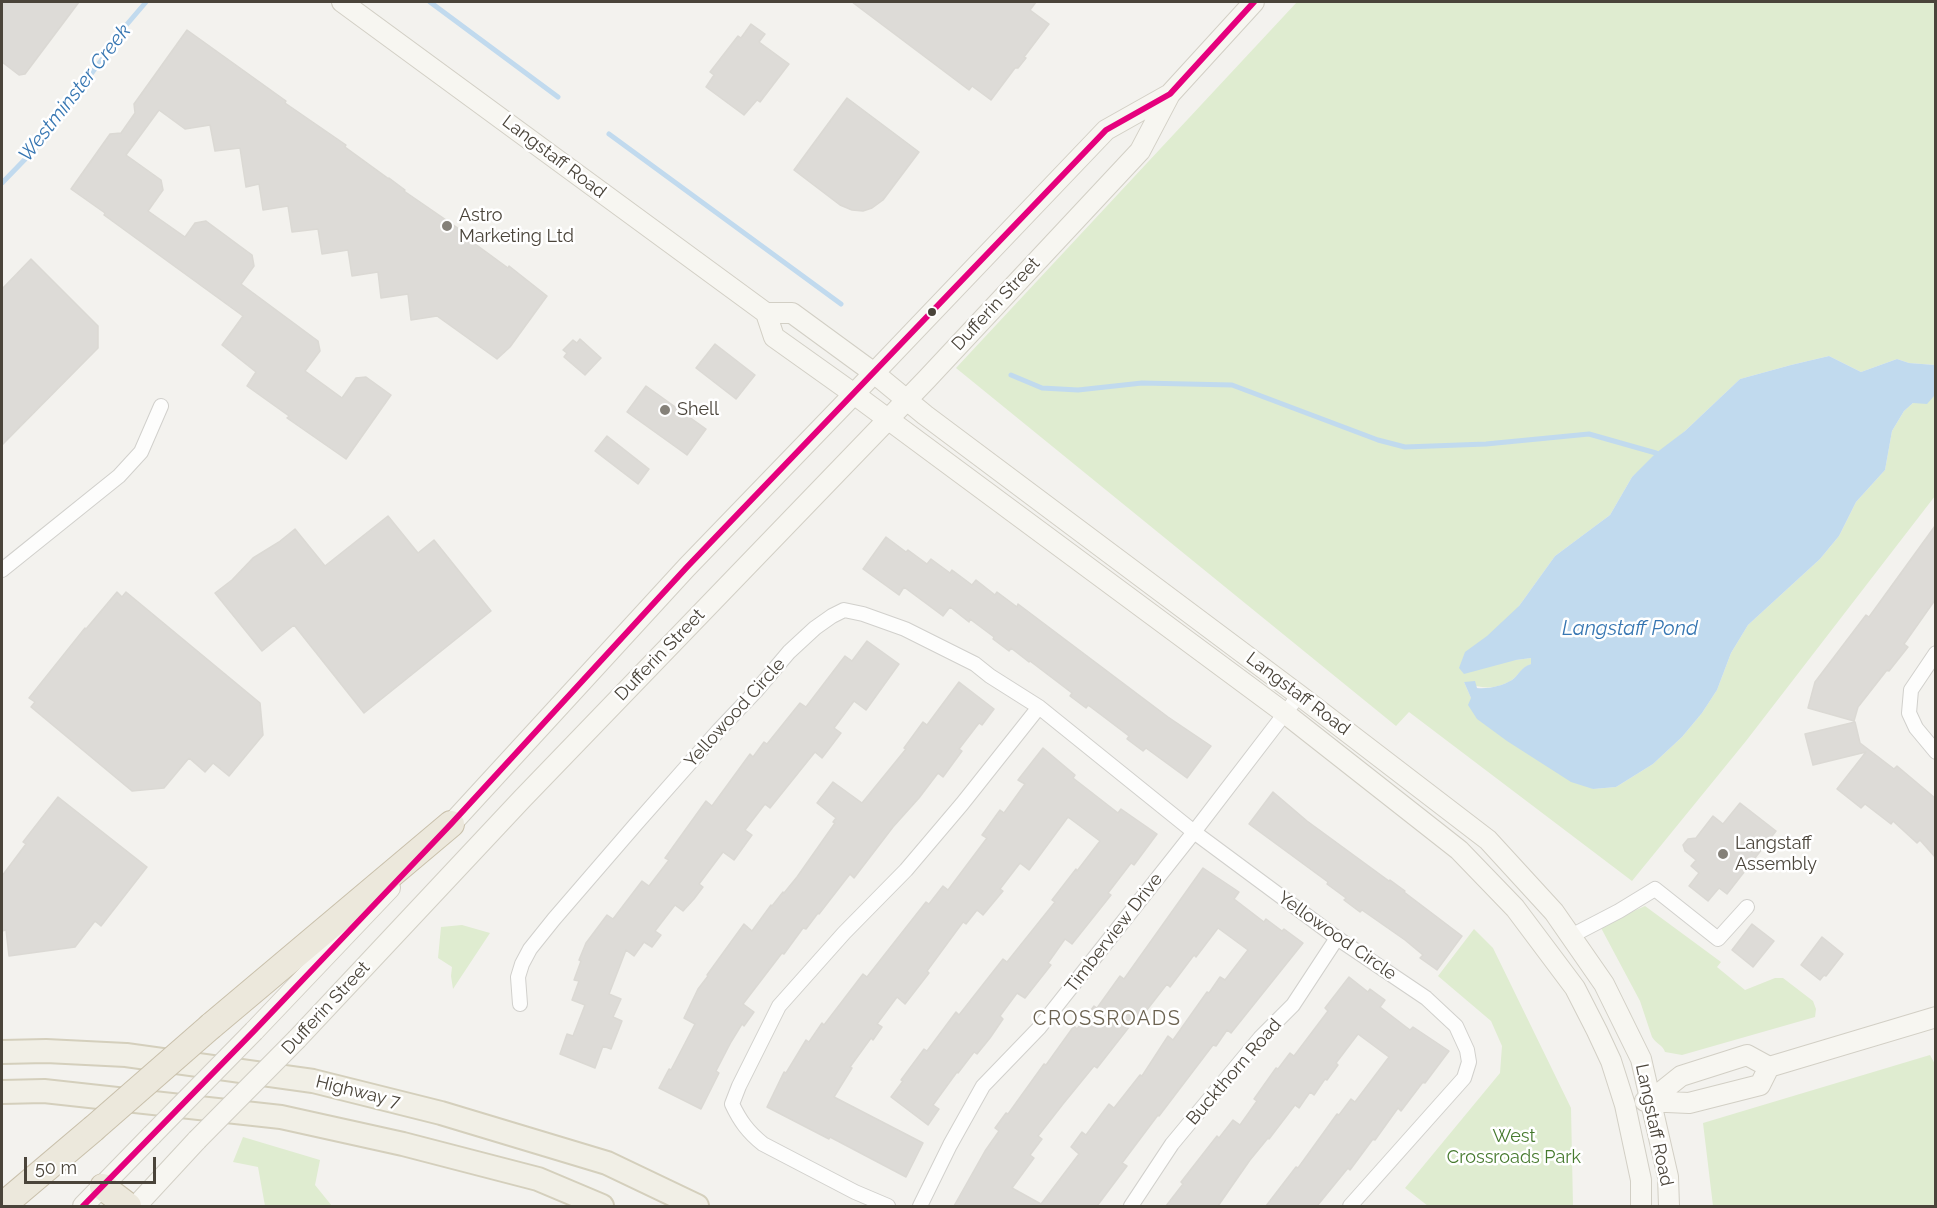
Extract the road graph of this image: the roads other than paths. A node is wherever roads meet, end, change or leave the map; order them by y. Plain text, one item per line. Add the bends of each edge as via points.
1 (342, 2) edge
2 (1254, 2) edge
3 (1170, 94) junction
4 (766, 313) junction
5 (874, 373) junction
6 (854, 394) junction
7 (905, 400) junction
8 (160, 406) dead end
9 (888, 419) junction
10 (2, 570) edge
11 (1935, 653) edge
12 (1299, 695) junction
13 (1038, 707) junction
14 (1286, 714) junction
15 (1935, 752) edge
16 (451, 824) junction
17 (1194, 832) junction
18 (1747, 907) dead end
19 (1571, 936) junction
20 (1337, 938) junction
21 (520, 1004) dead end
22 (1935, 1017) edge
23 (2, 1052) edge
24 (1769, 1067) junction
25 (2, 1092) edge
26 (1651, 1100) junction
27 (1625, 1105) junction
28 (103, 1187) junction
29 (2, 1206) edge
30 (83, 1206) edge
31 (128, 1206) edge
32 (136, 1206) edge
33 (602, 1206) edge
34 (697, 1206) edge
35 (888, 1206) edge
36 (920, 1206) edge
37 (1131, 1206) edge
38 (1350, 1206) edge
39 (1641, 1206) edge
40 (1669, 1206) edge

1 - 4 main road, Langstaff Road
2 - 3 main road, Dufferin Street
3 - 5 main road, Dufferin Street via 1106,130
3 - 7 main road, Dufferin Street via 1140,151
4 - 5 main road, Langstaff Road via 792,314
4 - 6 main road, Langstaff Road via 774,337
5 - 6 main road, Dufferin Street
5 - 7 main road, Langstaff Road
6 - 9 main road, Langstaff Road
6 - 16 main road, Dufferin Street via 687,567
7 - 9 main road, Dufferin Street
7 - 12 main road, Langstaff Road
8 - 10 street via 141,452 119,476
9 - 14 main road, Langstaff Road
9 - 32 main road, Dufferin Street, bridge
11 - 15 street via 1911,690 1909,713
12 - 14 street, Timberview Drive
12 - 19 main road, Langstaff Road via 1488,840
13 - 17 street, Yellowood Circle
13 - 21 street, Yellowood Circle via 975,664 905,629 844,610 832,616 789,652 530,949 518,977
13 - 35 street via 906,870 780,1006 732,1104 749,1134 763,1144
14 - 17 street, Timberview Drive
14 - 27 main road, Langstaff Road via 1459,850 1515,908 1575,988 1611,1061
16 - 28 main road, Dufferin Street, bridge
16 - 29 highway, bridge
17 - 20 street, Yellowood Circle
17 - 36 street, Timberview Drive via 1039,1028 983,1086
18 - 19 street via 1718,939 1655,889
19 - 26 main road, Langstaff Road via 1604,984 1630,1036 1641,1059
20 - 37 street, Buckthorn Road via 1293,1005 1260,1038 1172,1144
20 - 38 street, Yellowood Circle via 1426,998 1456,1026 1469,1062 1464,1078
22 - 24 main road
23 - 34 main road, Highway 7 via 126,1055 314,1081 608,1162
24 - 26 main road via 1760,1085 1689,1103
24 - 26 main road via 1747,1055 1681,1076
25 - 33 main road via 44,1091 281,1117 538,1179
26 - 27 main road
26 - 40 main road, Langstaff Road via 1668,1177
27 - 39 main road, Langstaff Road via 1641,1180
28 - 30 main road, Dufferin Street
28 - 31 highway

